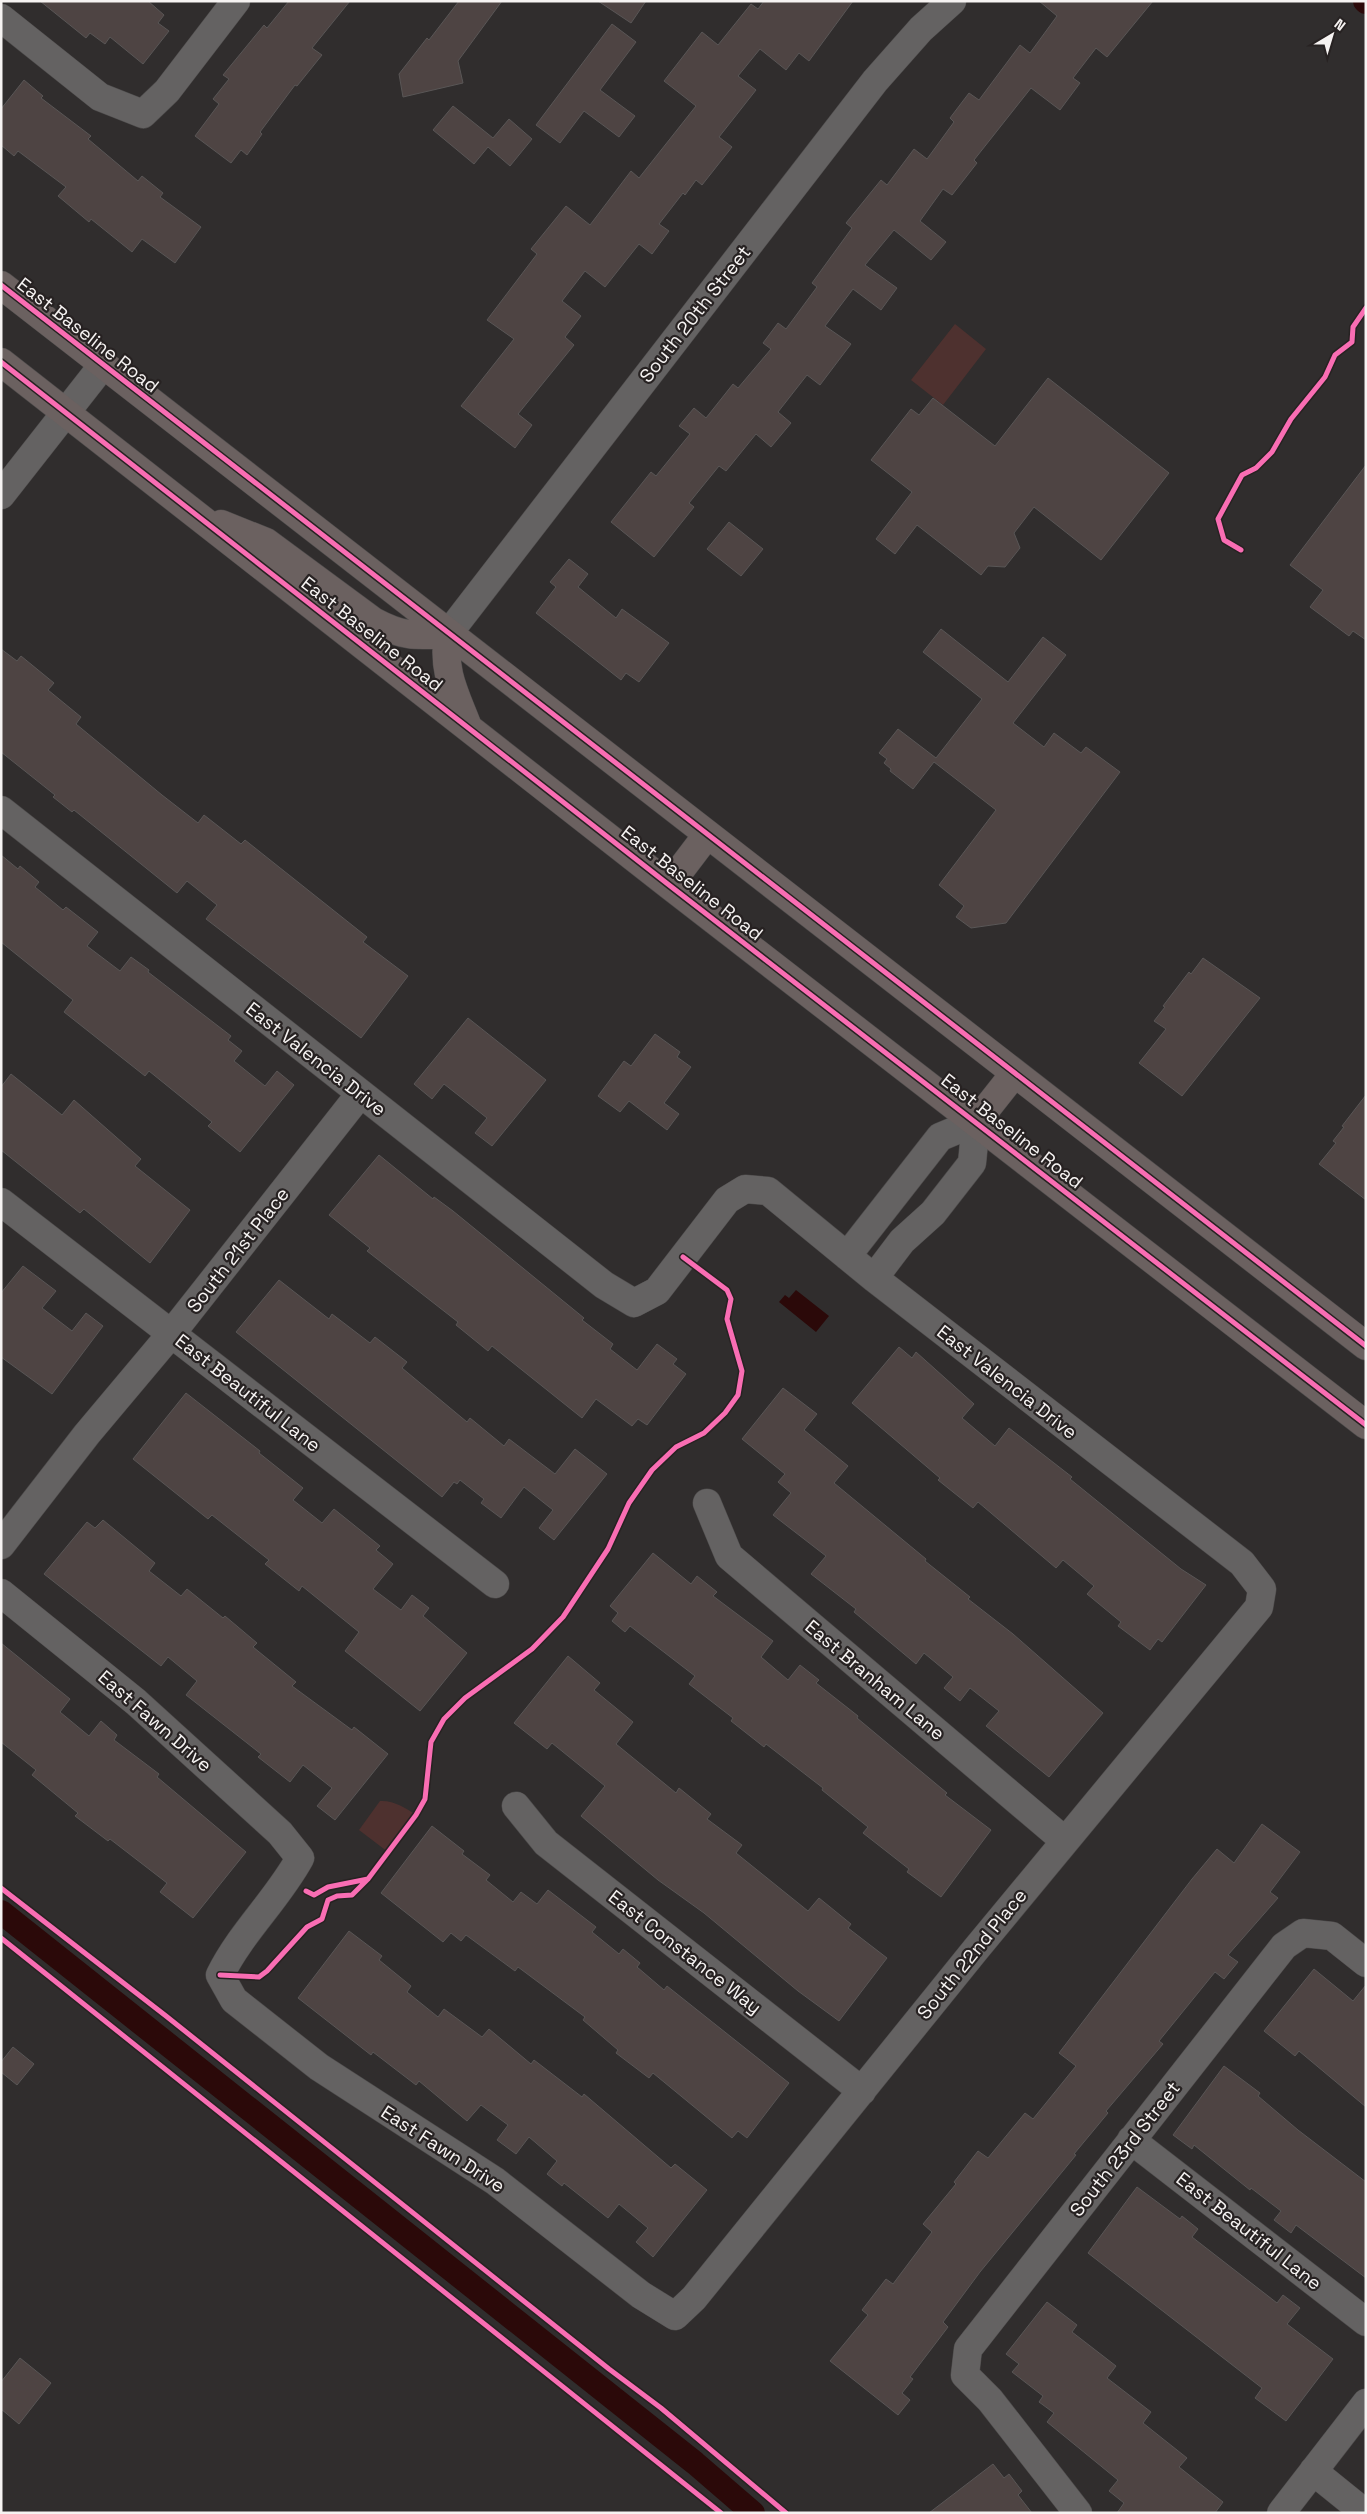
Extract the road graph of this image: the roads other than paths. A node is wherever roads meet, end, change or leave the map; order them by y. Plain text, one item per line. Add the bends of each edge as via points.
1 (236, 1) edge
2 (952, 1) edge
3 (1, 18) edge
4 (1, 285) edge
5 (1, 362) edge
6 (103, 365) junction
7 (66, 412) junction
8 (1, 495) edge
9 (193, 513) junction
10 (448, 634) junction
11 (468, 727) junction
12 (1, 810) edge
13 (707, 835) junction
14 (669, 884) junction
15 (1014, 1074) junction
16 (360, 1094) junction
17 (976, 1122) junction
18 (1, 1202) edge
19 (847, 1256) junction
20 (874, 1278) junction
21 (172, 1334) junction
22 (1366, 1346) edge
23 (1366, 1424) edge
24 (707, 1503) dead end
25 (1, 1546) edge
26 (494, 1584) dead end
27 (1262, 1589) joint
28 (1, 1593) edge
29 (516, 1806) dead end
30 (1065, 1841) junction
31 (1366, 1963) edge
32 (862, 2091) junction
33 (1131, 2140) junction
34 (675, 2316) joint
35 (1366, 2322) edge
36 (1366, 2403) edge
37 (1313, 2471) junction
38 (1078, 2513) edge
39 (1281, 2513) edge
40 (1365, 2513) edge

1 - 3 street via 167,90 143,114 100,97
2 - 10 street, South 20th Street via 921,29 875,81
4 - 6 main road, East Baseline Road
5 - 7 main road, East Baseline Road
6 - 7 street
6 - 10 main road, East Baseline Road
7 - 8 street
7 - 9 main road, East Baseline Road
9 - 10 main road via 266,542 385,628 414,636
9 - 11 main road, East Baseline Road
10 - 11 main road via 447,667
10 - 13 main road, East Baseline Road
11 - 14 main road, East Baseline Road
12 - 16 street, East Valencia Drive
13 - 14 main road
13 - 15 main road, East Baseline Road
14 - 17 main road, East Baseline Road
15 - 17 main road
15 - 22 main road, East Baseline Road
16 - 19 street, East Valencia Drive via 604,1285 634,1303 657,1290 728,1200 745,1189 768,1191
16 - 21 street, South 21st Place
17 - 19 street via 940,1137
17 - 20 street via 972,1163 933,1213 902,1241
17 - 23 main road, East Baseline Road
18 - 21 street, East Beautiful Lane
19 - 20 street, East Valencia Drive
20 - 27 street, East Valencia Drive via 1242,1564
21 - 25 street, South 21st Place via 87,1434
21 - 26 street, East Beautiful Lane
24 - 30 street, East Branham Lane via 729,1556
27 - 30 street, South 22nd Place via 1259,1607
28 - 34 street, East Fawn Drive via 136,1702 280,1833 300,1858 288,1880 233,1949 220,1974 234,2000 319,2067 495,2181 641,2295
29 - 32 street, East Constance Way via 546,1843
30 - 32 street, South 22nd Place
31 - 33 street, South 23rd Street via 1332,1936 1303,1934 1284,1946
32 - 34 street, South 22nd Place via 694,2298
33 - 35 street, East Beautiful Lane
33 - 38 street, South 23rd Street via 968,2349 965,2375 990,2400
36 - 37 street
37 - 39 street
37 - 40 street

